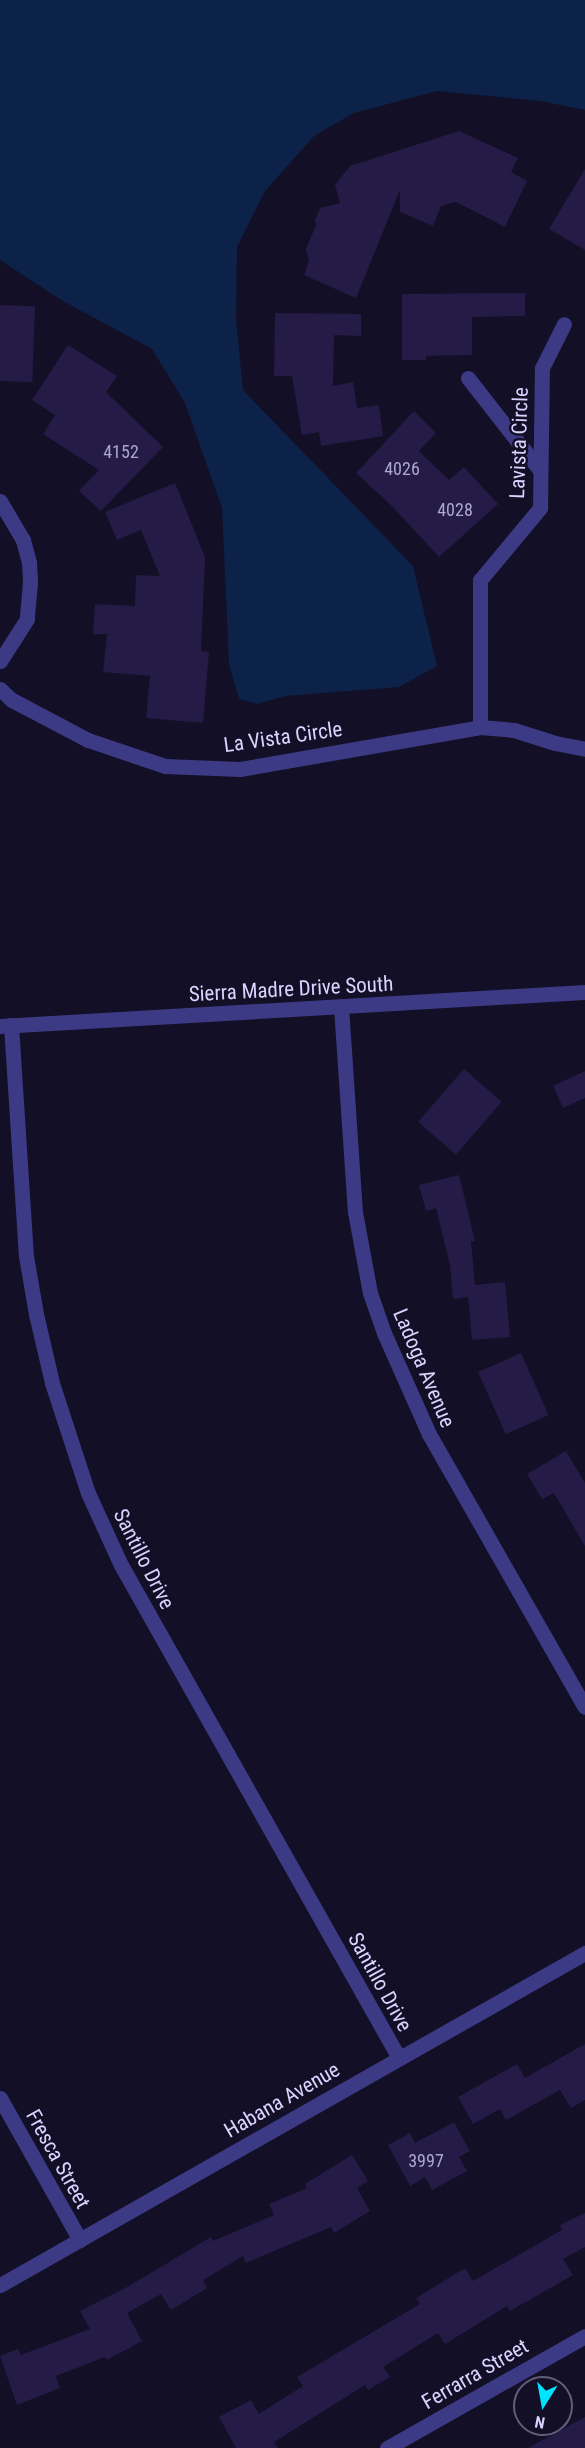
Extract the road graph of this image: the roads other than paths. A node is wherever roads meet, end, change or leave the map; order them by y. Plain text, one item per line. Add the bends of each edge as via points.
1 (564, 324) dead end
2 (468, 378) dead end
3 (540, 470) junction
4 (0, 501) edge
5 (0, 661) edge
6 (0, 689) edge
7 (480, 727) junction
8 (585, 749) edge
9 (585, 992) edge
10 (341, 1007) junction
11 (5, 1026) edge
12 (585, 1707) edge
13 (585, 1953) edge
14 (399, 2058) junction
15 (0, 2098) edge
16 (80, 2240) junction
17 (0, 2285) edge
18 (585, 2336) edge
19 (387, 2448) edge

1 - 3 street, Lavista Circle via 542,368
2 - 3 street
3 - 7 street, Lavista Circle via 540,508 480,580
4 - 5 street via 23,540 30,582 27,619
6 - 7 street, La Vista Circle via 12,700 88,740 165,766 240,769
7 - 8 street, La Vista Circle via 514,730
9 - 10 street, Sierra Madre Drive South
10 - 11 street, Sierra Madre Drive South
10 - 12 street, Ladoga Avenue via 355,1212 370,1293 429,1434
11 - 14 street, Santillo Drive via 26,1256 36,1314 52,1383 88,1493 120,1565
13 - 14 street, Habana Avenue
14 - 16 street, Habana Avenue
15 - 16 street, Fresca Street
16 - 17 street, Habana Avenue
18 - 19 street, Ferrarra Street

